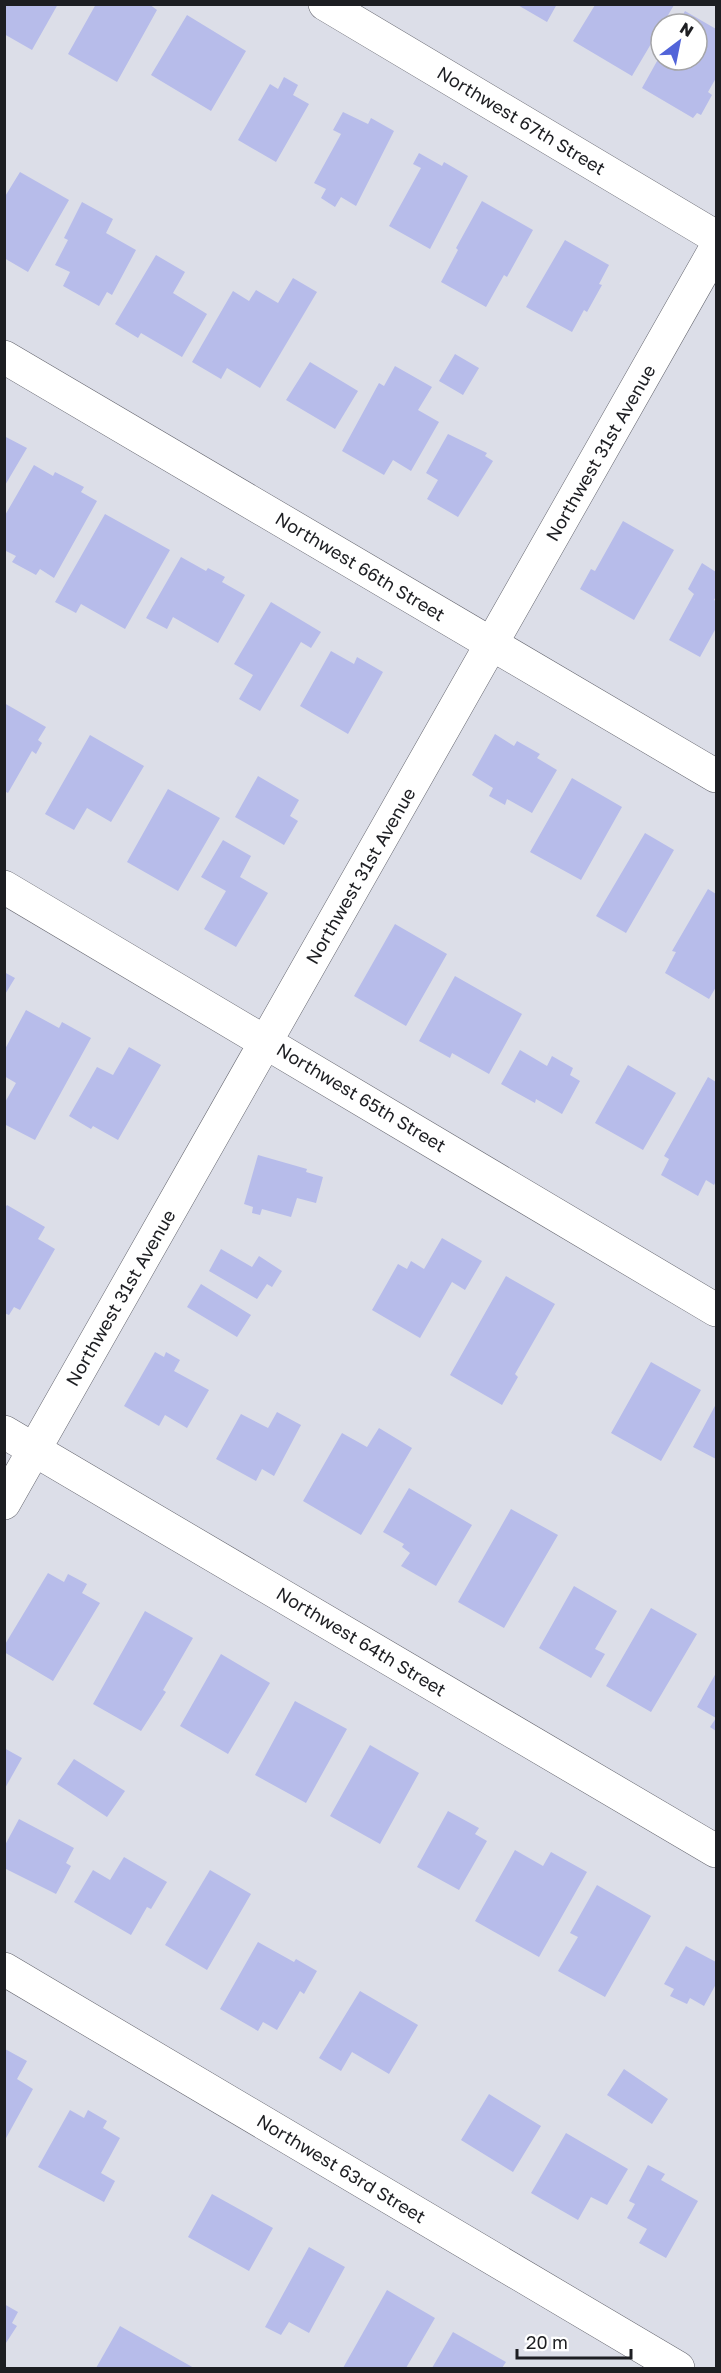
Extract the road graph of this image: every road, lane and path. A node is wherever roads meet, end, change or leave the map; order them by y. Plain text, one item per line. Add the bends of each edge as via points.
1 (325, 4) edge
2 (717, 237) edge
3 (717, 248) edge
4 (4, 357) edge
5 (492, 644) junction
6 (717, 776) edge
7 (4, 887) edge
8 (267, 1041) junction
9 (717, 1310) edge
10 (4, 1432) edge
11 (35, 1449) junction
12 (4, 1503) edge
13 (717, 1851) edge
14 (4, 1969) edge
15 (678, 2368) edge

1 - 2 street, Northwest 67th Street
3 - 5 street, Northwest 31st Avenue
4 - 5 street, Northwest 66th Street
5 - 6 street, Northwest 66th Street
5 - 8 street, Northwest 31st Avenue
7 - 8 street, Northwest 65th Street
8 - 9 street, Northwest 65th Street
8 - 11 street, Northwest 31st Avenue
10 - 11 street, Northwest 64th Street
11 - 12 street, Northwest 31st Avenue
11 - 13 street, Northwest 64th Street
14 - 15 street, Northwest 63rd Street

